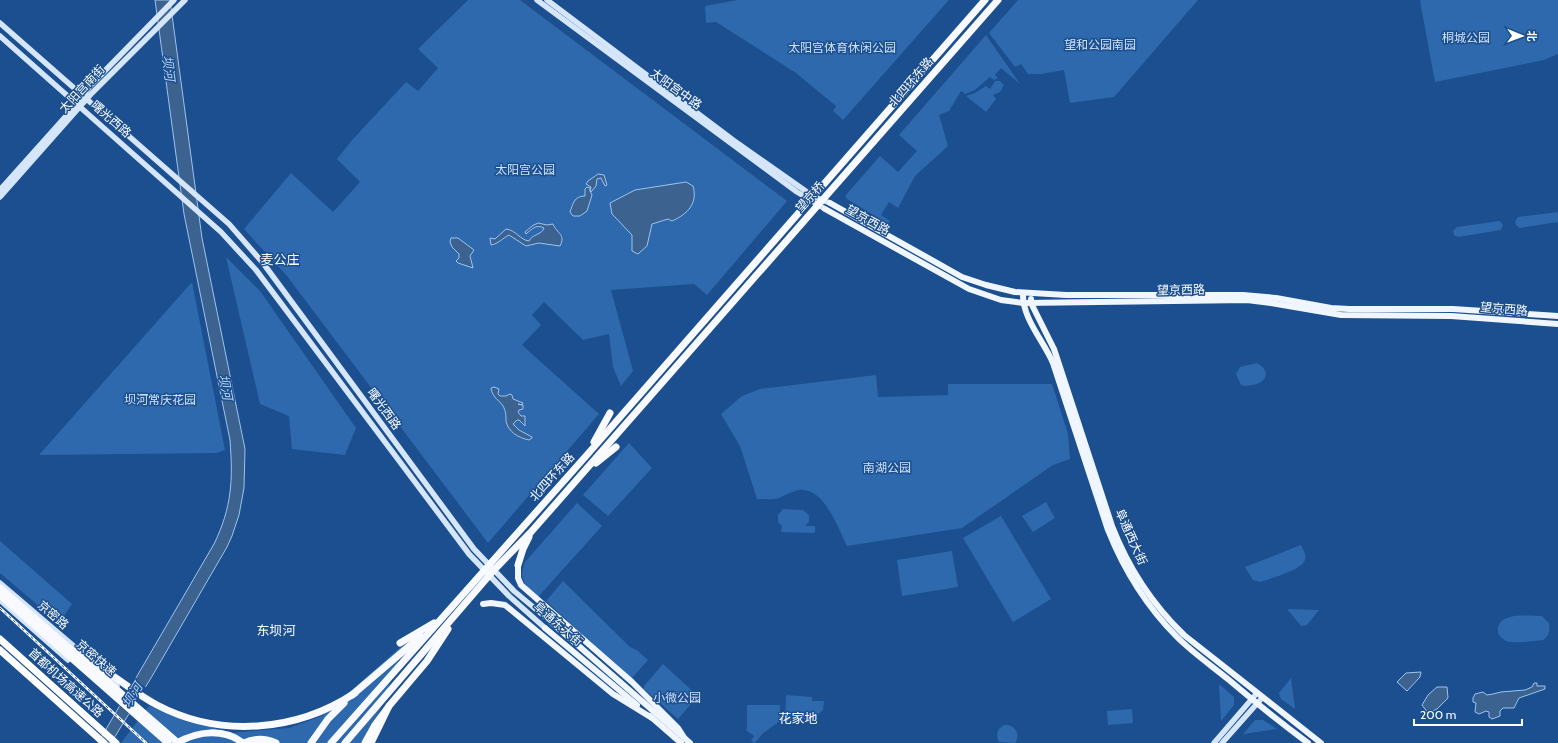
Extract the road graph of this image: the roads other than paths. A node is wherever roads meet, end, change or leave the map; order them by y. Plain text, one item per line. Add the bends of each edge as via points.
1 (174, 0) edge
2 (185, 0) edge
3 (537, 0) edge
4 (547, 0) edge
5 (985, 0) edge
6 (998, 0) edge
7 (0, 23) edge
8 (0, 36) edge
9 (84, 98) junction
10 (78, 105) junction
11 (834, 172) joint
12 (842, 178) joint
13 (0, 190) edge
14 (805, 194) junction
15 (0, 197) edge
16 (830, 203) joint
17 (825, 209) joint
18 (787, 224) joint
19 (794, 231) joint
20 (1023, 293) junction
21 (1031, 294) junction
22 (1023, 303) junction
23 (1031, 303) junction
24 (1558, 316) edge
25 (1558, 324) edge
26 (610, 414) dead end
27 (616, 447) dead end
28 (586, 456) junction
29 (581, 474) junction
30 (435, 509) joint
31 (532, 532) junction
32 (518, 565) joint
33 (0, 583) edge
34 (0, 588) edge
35 (0, 595) edge
36 (0, 600) edge
37 (483, 604) dead end
38 (456, 615) junction
39 (439, 620) junction
40 (550, 621) joint
41 (433, 627) junction
42 (545, 628) joint
43 (43, 629) junction
44 (0, 639) edge
45 (400, 642) dead end
46 (0, 650) edge
47 (96, 665) joint
48 (123, 687) junction
49 (355, 693) junction
50 (1256, 693) junction
51 (1262, 698) junction
52 (1254, 701) junction
53 (389, 706) junction
54 (652, 718) junction
55 (333, 740) edge
56 (685, 742) edge
57 (104, 743) edge
58 (116, 743) edge
59 (163, 743) edge
60 (168, 743) edge
61 (177, 743) edge
62 (182, 743) edge
63 (244, 743) edge
64 (276, 743) edge
65 (311, 743) edge
66 (345, 743) edge
67 (365, 743) edge
68 (371, 743) edge
69 (1214, 743) edge
70 (1222, 743) edge
71 (1308, 743) edge
72 (1321, 743) edge

1 - 9 main road, 太阳宫南街 via 89,86
2 - 9 main road, 太阳宫南街
3 - 14 main road, 太阳宫中路
4 - 14 main road, 太阳宫中路
5 - 11 highway, 北四环东路
6 - 12 highway, 北四环东路
7 - 9 main road, 曙光西路
8 - 10 main road, 曙光西路
9 - 10 main road, 太阳宫南街
9 - 40 main road, 曙光西路 via 229,224 263,263 474,549 514,591
10 - 13 main road, 太阳宫南街
10 - 15 main road, 太阳宫南街
10 - 30 main road, 曙光西路 via 221,232 256,270
11 - 18 highway, 望京桥
12 - 19 highway, 望京桥
14 - 16 main road
14 - 17 main road
16 - 20 main road, 望京西路 via 962,276 986,285
17 - 22 main road, 望京西路 via 969,289 1000,300
18 - 28 highway, 北四环东路
19 - 29 highway, 北四环东路
20 - 21 main road, 望京西路
20 - 22 main road, 阜通西大街
21 - 23 main road, 阜通西大街
21 - 24 main road, 望京西路 via 1243,295 1343,309 1453,309
22 - 23 main road, 望京西路
22 - 52 main road, 阜通西大街 via 1053,363 1108,530 1132,580 1161,620 1179,639
23 - 25 main road, 望京西路 via 1247,300 1341,315 1451,316
23 - 50 main road, 阜通西大街 via 1054,350 1112,526 1135,574 1176,628
26 - 28 highway
27 - 29 highway
28 - 39 highway, 北四环东路
29 - 31 highway, 北四环东路
30 - 42 main road, 阜通东大街 via 474,559 509,596
31 - 32 highway
31 - 38 highway, 北四环东路 via 493,571
32 - 56 main road via 521,585 632,682 678,728
33 - 47 main road, 京密路
34 - 43 highway, 京密快速
35 - 43 highway, 京密快速
36 - 59 main road, 京密路
37 - 54 main road via 505,605 612,694
38 - 53 highway via 427,661
38 - 66 highway, 北四环东路
39 - 41 highway, 北四环东路
39 - 45 highway
40 - 56 main road, 阜通东大街
41 - 49 highway
41 - 55 highway, 北四环东路
42 - 54 main road, 阜通东大街
43 - 60 highway, 京密快速
43 - 61 highway, 京密快速
44 - 58 highway, 首都机场高速公路
46 - 57 highway, 首都机场高速公路
47 - 48 highway
48 - 49 highway via 183,716 221,726 265,726 291,722 330,708
48 - 62 main road via 146,712
49 - 65 highway via 328,719
50 - 51 main road, 阜通西大街
50 - 52 main road
51 - 52 main road
51 - 72 main road, 阜通西大街
52 - 69 main road
52 - 70 main road
52 - 71 main road, 阜通西大街
53 - 67 highway
53 - 68 highway
54 - 56 main road, 阜通东大街
61 - 63 highway via 190,736 209,733 233,737
63 - 64 highway via 253,740

